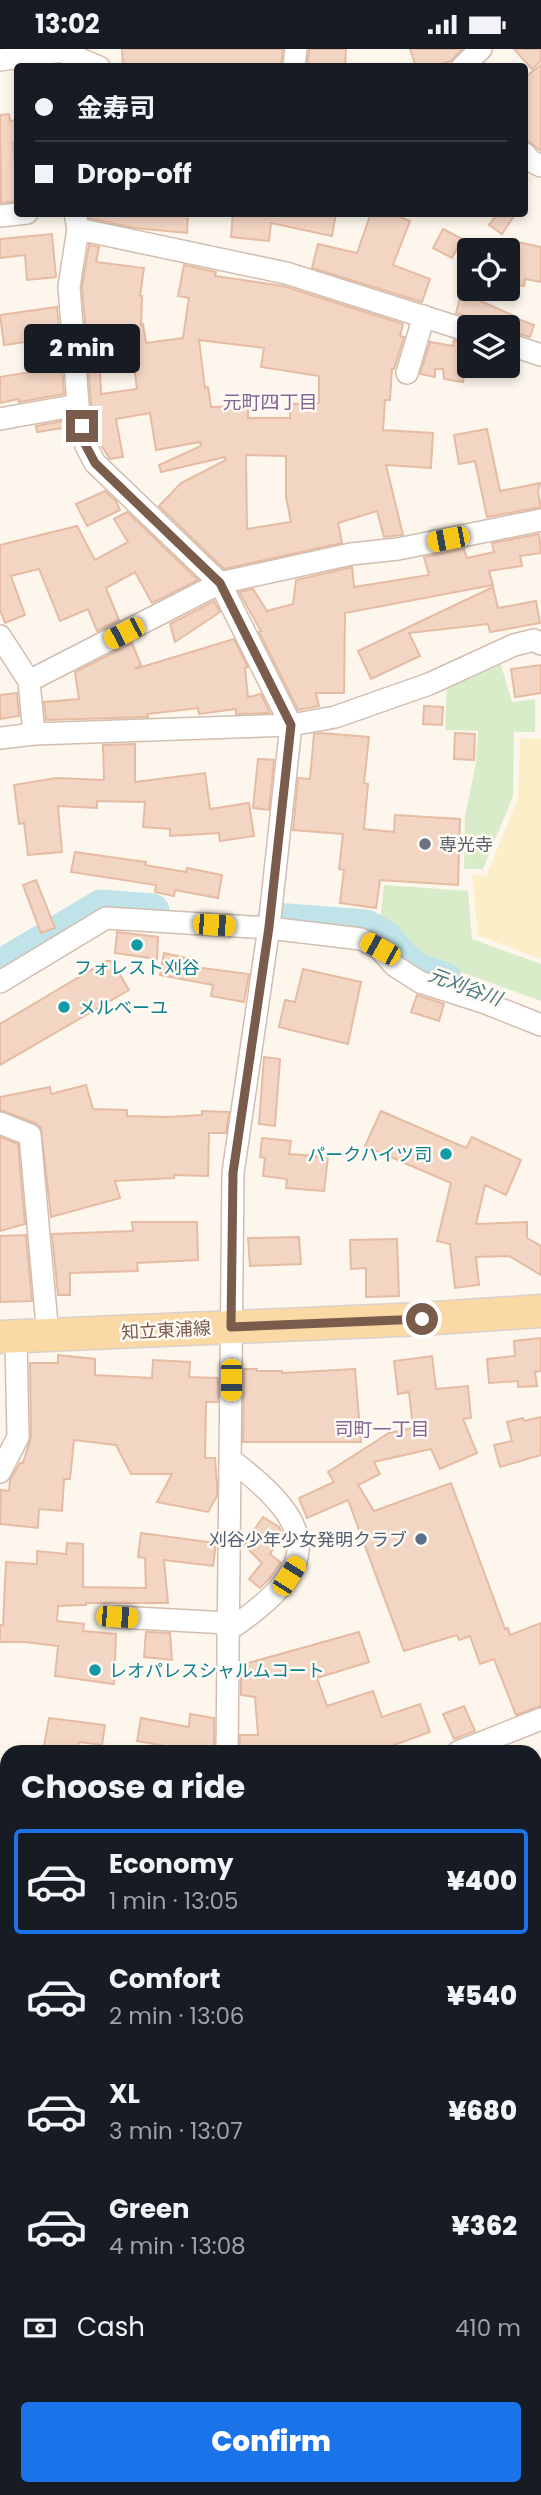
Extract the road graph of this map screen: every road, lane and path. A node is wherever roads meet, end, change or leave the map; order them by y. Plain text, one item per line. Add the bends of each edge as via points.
1 (481, 49) edge
2 (0, 60) edge
3 (90, 63) edge
4 (466, 63) edge
5 (77, 221) edge
6 (424, 316) junction
7 (457, 327) edge
8 (520, 348) edge
9 (541, 355) edge
10 (407, 373) dead end
11 (78, 405) junction
12 (0, 419) edge
13 (541, 520) edge
14 (220, 583) junction
15 (0, 636) edge
16 (539, 640) edge
17 (29, 681) junction
18 (291, 725) junction
19 (34, 734) junction
20 (0, 738) edge
21 (270, 921) junction
22 (0, 982) edge
23 (541, 1025) edge
24 (0, 1123) edge
25 (541, 1311) edge
26 (231, 1327) junction
27 (48, 1336) junction
28 (8, 1337) edge
29 (230, 1458) junction
30 (0, 1472) edge
31 (117, 1617) dead end
32 (228, 1627) junction
33 (541, 1719) edge
34 (227, 1745) edge
35 (476, 1745) edge

1 - 4 street
2 - 3 street via 61,51
5 - 6 street via 286,272
5 - 11 street via 69,287
6 - 7 street
6 - 10 street
8 - 9 street
11 - 12 street
11 - 14 street via 86,446 95,463
13 - 14 street
14 - 17 street
14 - 18 street
15 - 17 street
16 - 18 street via 514,645 429,684 335,717
17 - 19 street
18 - 19 street
18 - 21 street
19 - 20 street
21 - 22 street via 106,918
21 - 23 street via 361,939 420,982
21 - 26 street via 233,1173
24 - 27 street via 30,1135
25 - 26 main road, 知立東浦線
26 - 27 main road, 知立東浦線
26 - 29 street
27 - 28 main road, 知立東浦線
28 - 30 street via 18,1437
29 - 32 street
29 - 32 street via 263,1483 288,1512 299,1537 298,1562 279,1591
31 - 32 street
32 - 34 street
33 - 35 street

